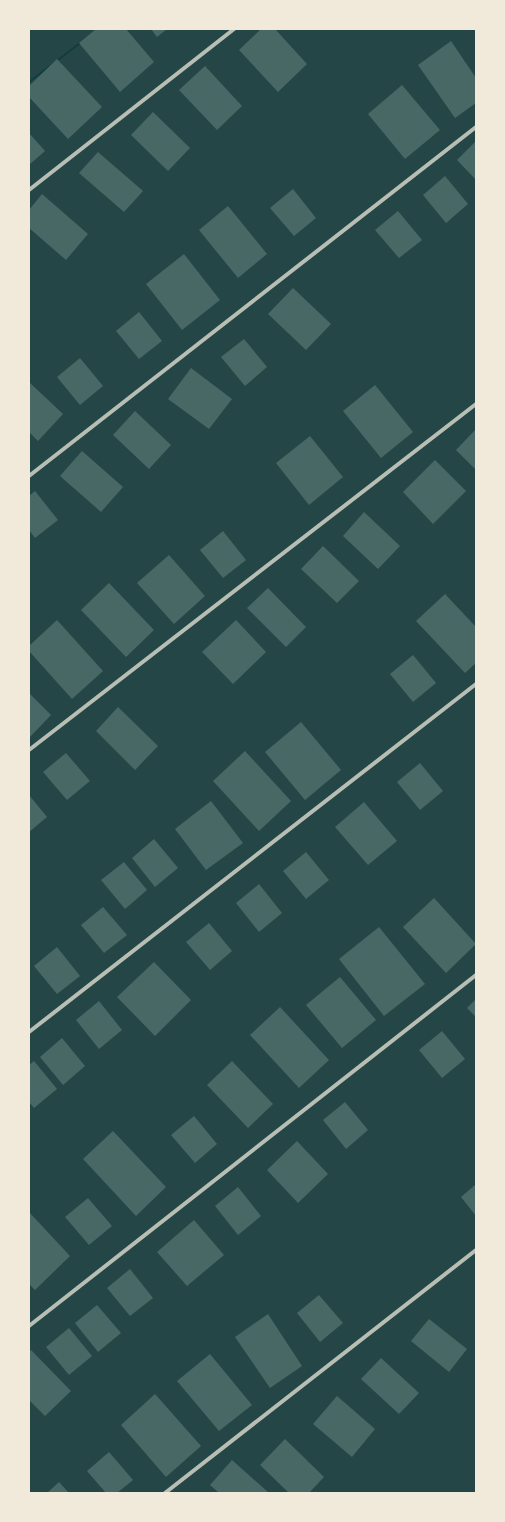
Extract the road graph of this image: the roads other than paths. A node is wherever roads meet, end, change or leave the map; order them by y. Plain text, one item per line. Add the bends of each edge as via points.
1 (234, 29) edge
2 (476, 126) edge
3 (29, 190) edge
4 (476, 404) edge
5 (29, 476) edge
6 (476, 684) edge
7 (29, 750) edge
8 (476, 975) edge
9 (29, 1032) edge
10 (476, 1250) edge
11 (29, 1326) edge
12 (165, 1493) edge

1 - 3 lane
2 - 5 lane
4 - 7 lane
6 - 9 lane
8 - 11 lane
10 - 12 lane

